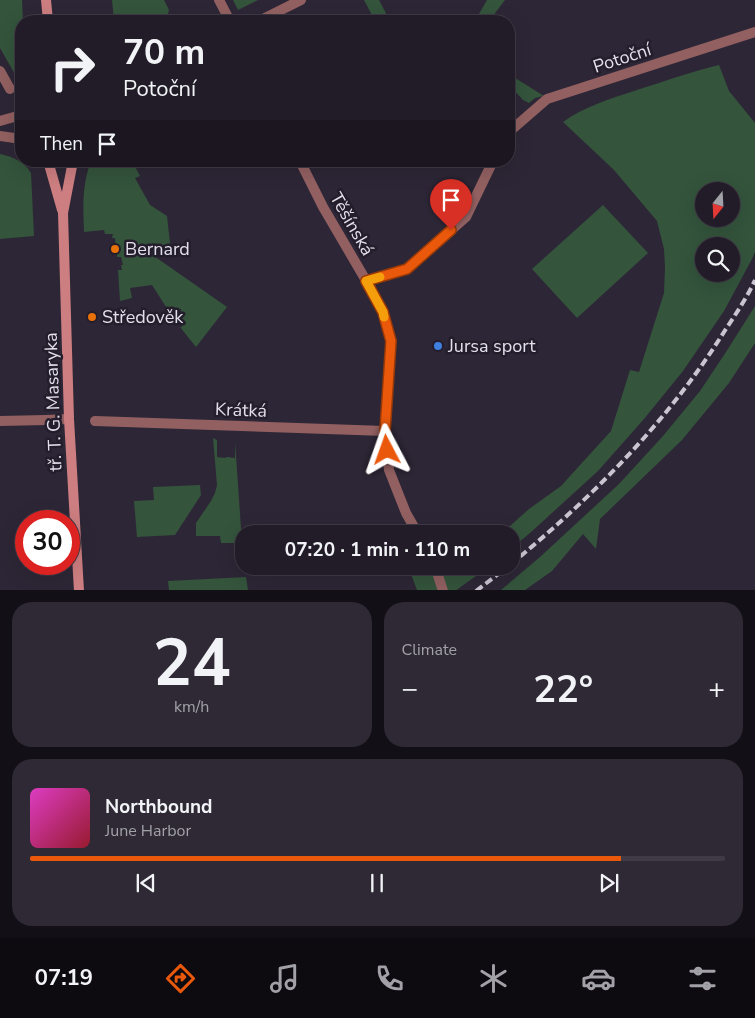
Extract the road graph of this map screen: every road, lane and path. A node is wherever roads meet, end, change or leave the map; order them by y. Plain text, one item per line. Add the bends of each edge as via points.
1 (46, 0) edge
2 (219, 0) edge
3 (301, 0) edge
4 (47, 15) edge
5 (227, 15) edge
6 (271, 15) edge
7 (755, 32) edge
8 (0, 71) edge
9 (10, 89) dead end
10 (15, 117) edge
11 (0, 121) edge
12 (515, 127) edge
13 (0, 136) edge
14 (15, 138) edge
15 (50, 167) edge
16 (72, 167) edge
17 (303, 167) edge
18 (490, 167) edge
19 (63, 213) junction
20 (366, 281) junction
21 (68, 419) junction
22 (95, 420) dead end
23 (0, 421) edge
24 (385, 431) junction
25 (413, 525) edge
26 (438, 575) edge
27 (78, 590) edge
28 (443, 590) edge

1 - 4 street
2 - 5 street
3 - 6 street
7 - 12 street, Potoční via 546,99
8 - 9 street
10 - 11 street
13 - 14 street
15 - 19 street, tř. T. G. Masaryka
16 - 19 street, tř. T. G. Masaryka
17 - 20 street, Těšínská
18 - 20 street via 466,217 407,269
19 - 21 street, tř. T. G. Masaryka
20 - 24 street, Těšínská via 383,312 391,341
21 - 23 street
21 - 27 street, tř. T. G. Masaryka
22 - 24 street, Krátká
24 - 25 street, Těšínská via 389,470
26 - 28 street

